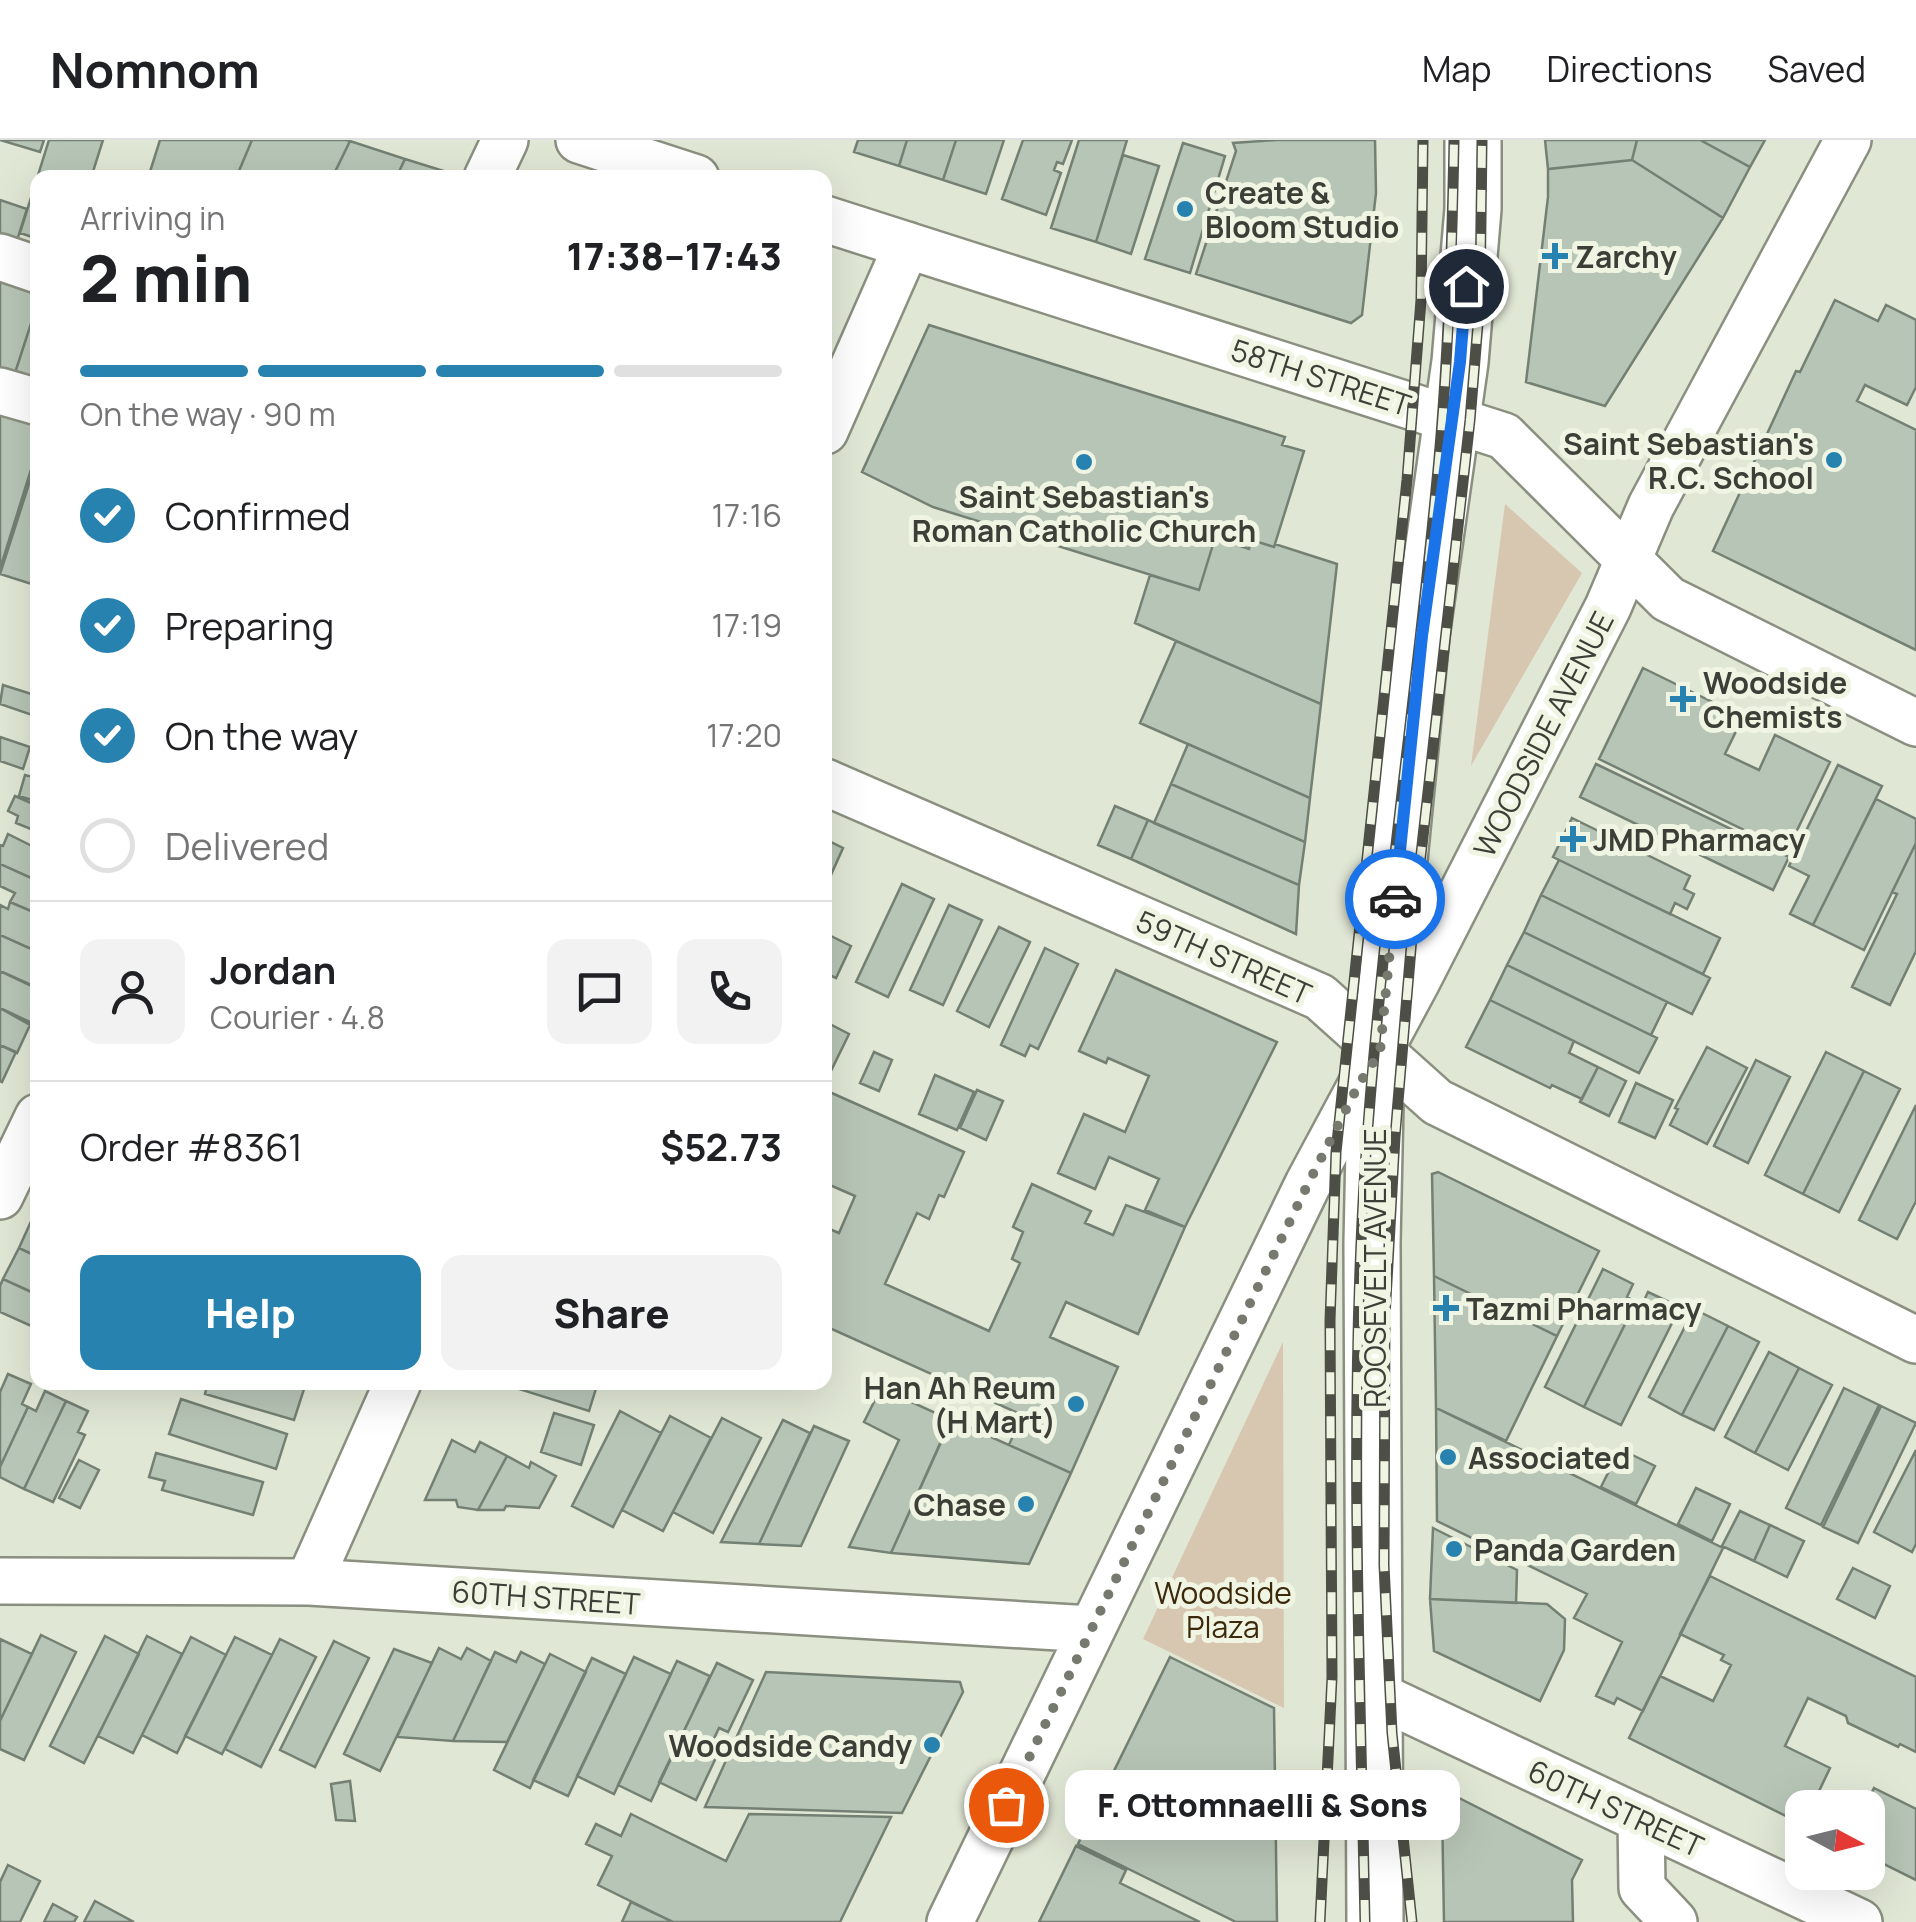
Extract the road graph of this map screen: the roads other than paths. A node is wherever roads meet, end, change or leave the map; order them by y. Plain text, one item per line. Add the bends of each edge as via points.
1 (505, 140) edge
2 (578, 140) edge
3 (1473, 140) edge
4 (1848, 140) edge
5 (491, 170) edge
6 (671, 170) edge
7 (832, 221) edge
8 (907, 245) junction
9 (0, 257) edge
10 (30, 267) edge
11 (0, 390) edge
12 (30, 399) edge
13 (832, 415) edge
14 (1452, 419) junction
15 (1629, 557) junction
16 (1916, 723) edge
17 (832, 785) edge
18 (1380, 1052) junction
19 (30, 1134) edge
20 (0, 1196) edge
21 (1916, 1340) edge
22 (394, 1390) edge
23 (0, 1581) edge
24 (309, 1582) junction
25 (1090, 1629) junction
26 (1373, 1694) junction
27 (1641, 1819) junction
28 (950, 1922) edge
29 (1375, 1922) edge
30 (1674, 1922) edge
31 (1859, 1922) edge

1 - 5 street
2 - 6 street
3 - 14 main road, ROOSEVELT AVENUE via 1473,209
4 - 15 street, WOODSIDE AVENUE
7 - 8 street, 58TH STREET
8 - 13 street
8 - 14 street, 58TH STREET
9 - 10 street
11 - 12 street
14 - 15 street, 58TH STREET via 1504,436
14 - 18 main road, ROOSEVELT AVENUE via 1422,636
15 - 16 street, 58TH STREET via 1668,600
15 - 18 street, WOODSIDE AVENUE
17 - 18 street, 59TH STREET via 1320,997
18 - 21 street, 59TH STREET via 1437,1102
18 - 25 street, WOODSIDE AVENUE via 1308,1184
18 - 26 main road, ROOSEVELT AVENUE via 1372,1243
19 - 20 street
22 - 24 street
23 - 24 street, 60TH STREET
24 - 25 street, 60TH STREET
25 - 28 street, WOODSIDE AVENUE
26 - 27 street, 60TH STREET
26 - 29 main road, ROOSEVELT AVENUE
27 - 30 street via 1642,1888
27 - 31 street, 60TH STREET

